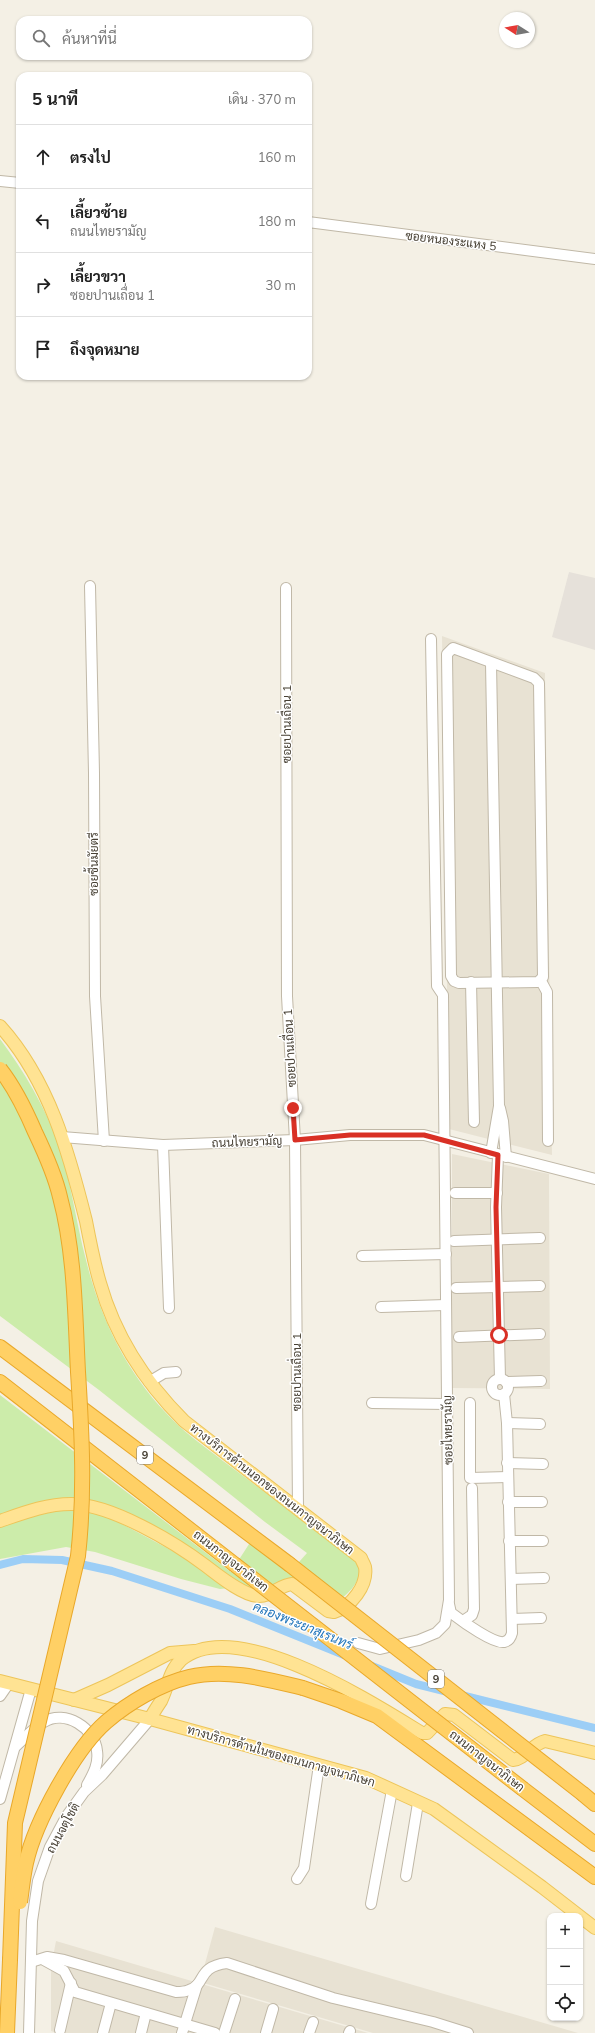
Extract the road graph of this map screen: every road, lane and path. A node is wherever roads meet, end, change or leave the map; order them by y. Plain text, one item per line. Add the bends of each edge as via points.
1 (0, 181) edge
2 (16, 183) edge
3 (312, 223) edge
4 (595, 258) edge
5 (90, 586) dead end
6 (286, 588) dead end
7 (431, 639) dead end
8 (492, 664) junction
9 (541, 981) junction
10 (471, 982) junction
11 (497, 982) junction
12 (0, 1026) edge
13 (0, 1069) edge
14 (499, 1106) junction
15 (474, 1122) dead end
16 (62, 1137) junction
17 (295, 1140) junction
18 (104, 1141) junction
19 (446, 1141) junction
20 (548, 1141) dead end
21 (163, 1145) junction
22 (501, 1156) junction
23 (595, 1178) edge
24 (455, 1193) dead end
25 (497, 1193) junction
26 (540, 1238) dead end
27 (496, 1240) junction
28 (454, 1241) dead end
29 (446, 1254) junction
30 (362, 1256) dead end
31 (540, 1286) dead end
32 (456, 1288) dead end
33 (497, 1288) junction
34 (446, 1305) junction
35 (381, 1307) dead end
36 (169, 1308) dead end
37 (540, 1334) dead end
38 (499, 1335) junction
39 (459, 1337) dead end
40 (0, 1347) edge
41 (176, 1372) dead end
42 (503, 1381) junction
43 (541, 1381) dead end
44 (0, 1382) edge
45 (149, 1382) junction
46 (504, 1394) junction
47 (372, 1403) dead end
48 (470, 1403) dead end
49 (447, 1404) junction
50 (507, 1423) junction
51 (540, 1424) dead end
52 (507, 1463) junction
53 (542, 1464) dead end
54 (508, 1477) junction
55 (472, 1488) dead end
56 (508, 1502) junction
57 (542, 1502) dead end
58 (298, 1509) junction
59 (0, 1521) edge
60 (510, 1541) junction
61 (543, 1541) dead end
62 (544, 1578) dead end
63 (511, 1579) junction
64 (449, 1604) junction
65 (512, 1618) junction
66 (542, 1618) dead end
67 (463, 1621) junction
68 (358, 1643) dead end
69 (194, 1651) junction
70 (4, 1682) edge
71 (31, 1688) junction
72 (0, 1696) edge
73 (74, 1700) junction
74 (150, 1719) junction
75 (16, 1746) junction
76 (595, 1753) edge
77 (319, 1765) junction
78 (392, 1790) junction
79 (84, 1792) junction
80 (0, 1799) edge
81 (418, 1803) junction
82 (595, 1804) edge
83 (595, 1844) edge
84 (406, 1876) dead end
85 (595, 1877) edge
86 (297, 1879) dead end
87 (371, 1904) dead end
88 (595, 1928) edge
89 (42, 1959) junction
90 (10, 1960) junction
91 (31, 1962) junction
92 (71, 1983) junction
93 (197, 1985) junction
94 (235, 1999) dead end
95 (111, 2003) junction
96 (273, 2009) dead end
97 (146, 2013) junction
98 (313, 2022) dead end
99 (184, 2029) edge
100 (60, 2030) dead end
101 (7, 2033) edge
102 (29, 2033) edge
103 (103, 2033) edge
104 (140, 2033) edge
105 (215, 2033) edge
106 (224, 2033) edge
107 (266, 2033) edge
108 (309, 2033) edge
109 (468, 2033) edge

1 - 2 street
3 - 4 street, ซอยหนองระแหง 5
5 - 18 street, ซอยชื้นมัยตรี via 95,996
6 - 17 street, ซอยปานเถื่อน 1 via 287,996
7 - 19 street, ซอยไทยรามัญ via 437,986 443,995
8 - 9 street via 534,678 539,683 543,977
8 - 10 street via 459,649 453,648 447,654 451,976 459,983
8 - 11 street
9 - 11 street
9 - 20 street via 547,992
10 - 11 street
10 - 15 street
11 - 14 street
12 - 16 main road, ทางบริการด้านนอกของถนนกาญจนาภิเษก via 46,1097
13 - 90 highway, bridge via 30,1120 60,1197 74,1294 83,1460 83,1513 78,1556 15,1823
14 - 22 street
14 - 22 street via 503,1121
16 - 18 street, ถนนไทยรามัญ
16 - 45 main road, ทางบริการด้านนอกของถนนกาญจนาภิเษก via 73,1170 100,1283 111,1314 129,1354
17 - 19 street, ถนนไทยรามัญ via 350,1135 424,1135
17 - 21 street, ถนนไทยรามัญ
17 - 58 street, ซอยปานเถื่อน 1
18 - 21 street, ถนนไทยรามัญ
19 - 22 street, ถนนไทยรามัญ
19 - 29 street, ซอยไทยรามัญ
21 - 36 street
22 - 23 street, ถนนไทยรามัญ
22 - 25 street
24 - 25 street
25 - 27 street
26 - 27 street
27 - 28 street
27 - 33 street
29 - 30 street
29 - 34 street, ซอยไทยรามัญ
31 - 33 street
32 - 33 street
33 - 38 street
34 - 35 street
34 - 49 street, ซอยไทยรามัญ
37 - 38 street
38 - 39 street
38 - 42 street
40 - 82 highway, 9, bridge via 289,1564
41 - 45 street via 164,1373
42 - 43 street
42 - 46 street via 508,1388
42 - 46 street via 493,1383 492,1390 498,1395
44 - 83 highway, ถนนกาญจนาภิเษก, bridge
45 - 58 main road, ทางบริการด้านนอกของถนนกาญจนาภิเษก via 164,1402 184,1421
46 - 50 street
47 - 49 street
48 - 54 street via 470,1478
49 - 64 street, ซอยไทยรามัญ
50 - 51 street
50 - 52 street
52 - 53 street
52 - 54 street
54 - 56 street
55 - 67 street via 474,1609 472,1615
56 - 57 street
56 - 60 street
58 - 59 main road, ทางบริการด้านนอกของถนนกาญจนาภิเษก via 361,1558 365,1567 356,1596 339,1611 328,1610 292,1584 258,1596 242,1590 183,1551 124,1518 104,1510 72,1504 58,1505
60 - 61 street
60 - 63 street
62 - 63 street
63 - 65 street
64 - 67 street via 451,1613
64 - 68 street, ซอยไทยรามัญ via 444,1624 436,1633 419,1640 380,1649
65 - 66 street
65 - 67 street via 511,1638 504,1642 496,1641
69 - 73 main road via 170,1653
69 - 74 main road via 180,1661 171,1674
69 - 76 main road via 228,1647 269,1656 363,1696 422,1733 427,1733 444,1714 454,1715 513,1760 517,1760 537,1743 545,1741
70 - 71 main road, ทางบริการด้านในของถนนกาญจนาภิเษก
70 - 72 street
71 - 73 main road, ทางบริการด้านในของถนนกาญจนาภิเษก
71 - 75 street
73 - 74 main road, ทางบริการด้านในของถนนกาญจนาภิเษก
74 - 77 main road, ทางบริการด้านในของถนนกาญจนาภิเษก
74 - 79 street, ถนนจตุโชติ
75 - 79 street via 45,1721 61,1718 77,1722 90,1732 97,1750 97,1765
75 - 80 street
77 - 78 main road, ทางบริการด้านในของถนนกาญจนาภิเษก via 366,1778
77 - 86 street via 304,1868
78 - 81 main road, ทางบริการด้านในของถนนกาญจนาภิเษก
78 - 87 street
79 - 91 street, ถนนจตุโชติ via 66,1817 50,1847 38,1881 32,1921
81 - 84 street
81 - 88 main road, ทางบริการด้านในของถนนกาญจนาภิเษก via 440,1814
85 - 90 highway, bridge via 377,1716 303,1688 260,1677 224,1674 189,1677 137,1698 105,1722 60,1782 26,1862
89 - 91 street
89 - 92 street via 64,1971
89 - 93 street via 47,1957 64,1960 176,1992 189,1990
90 - 101 highway
91 - 102 street, ถนนจตุโชติ
92 - 95 street via 75,1992
92 - 100 street
93 - 99 street
93 - 109 street via 208,1968 227,1963 333,1998
94 - 106 street
95 - 97 street
95 - 103 street
96 - 107 street
97 - 99 street
97 - 104 street
98 - 108 street
99 - 105 street

